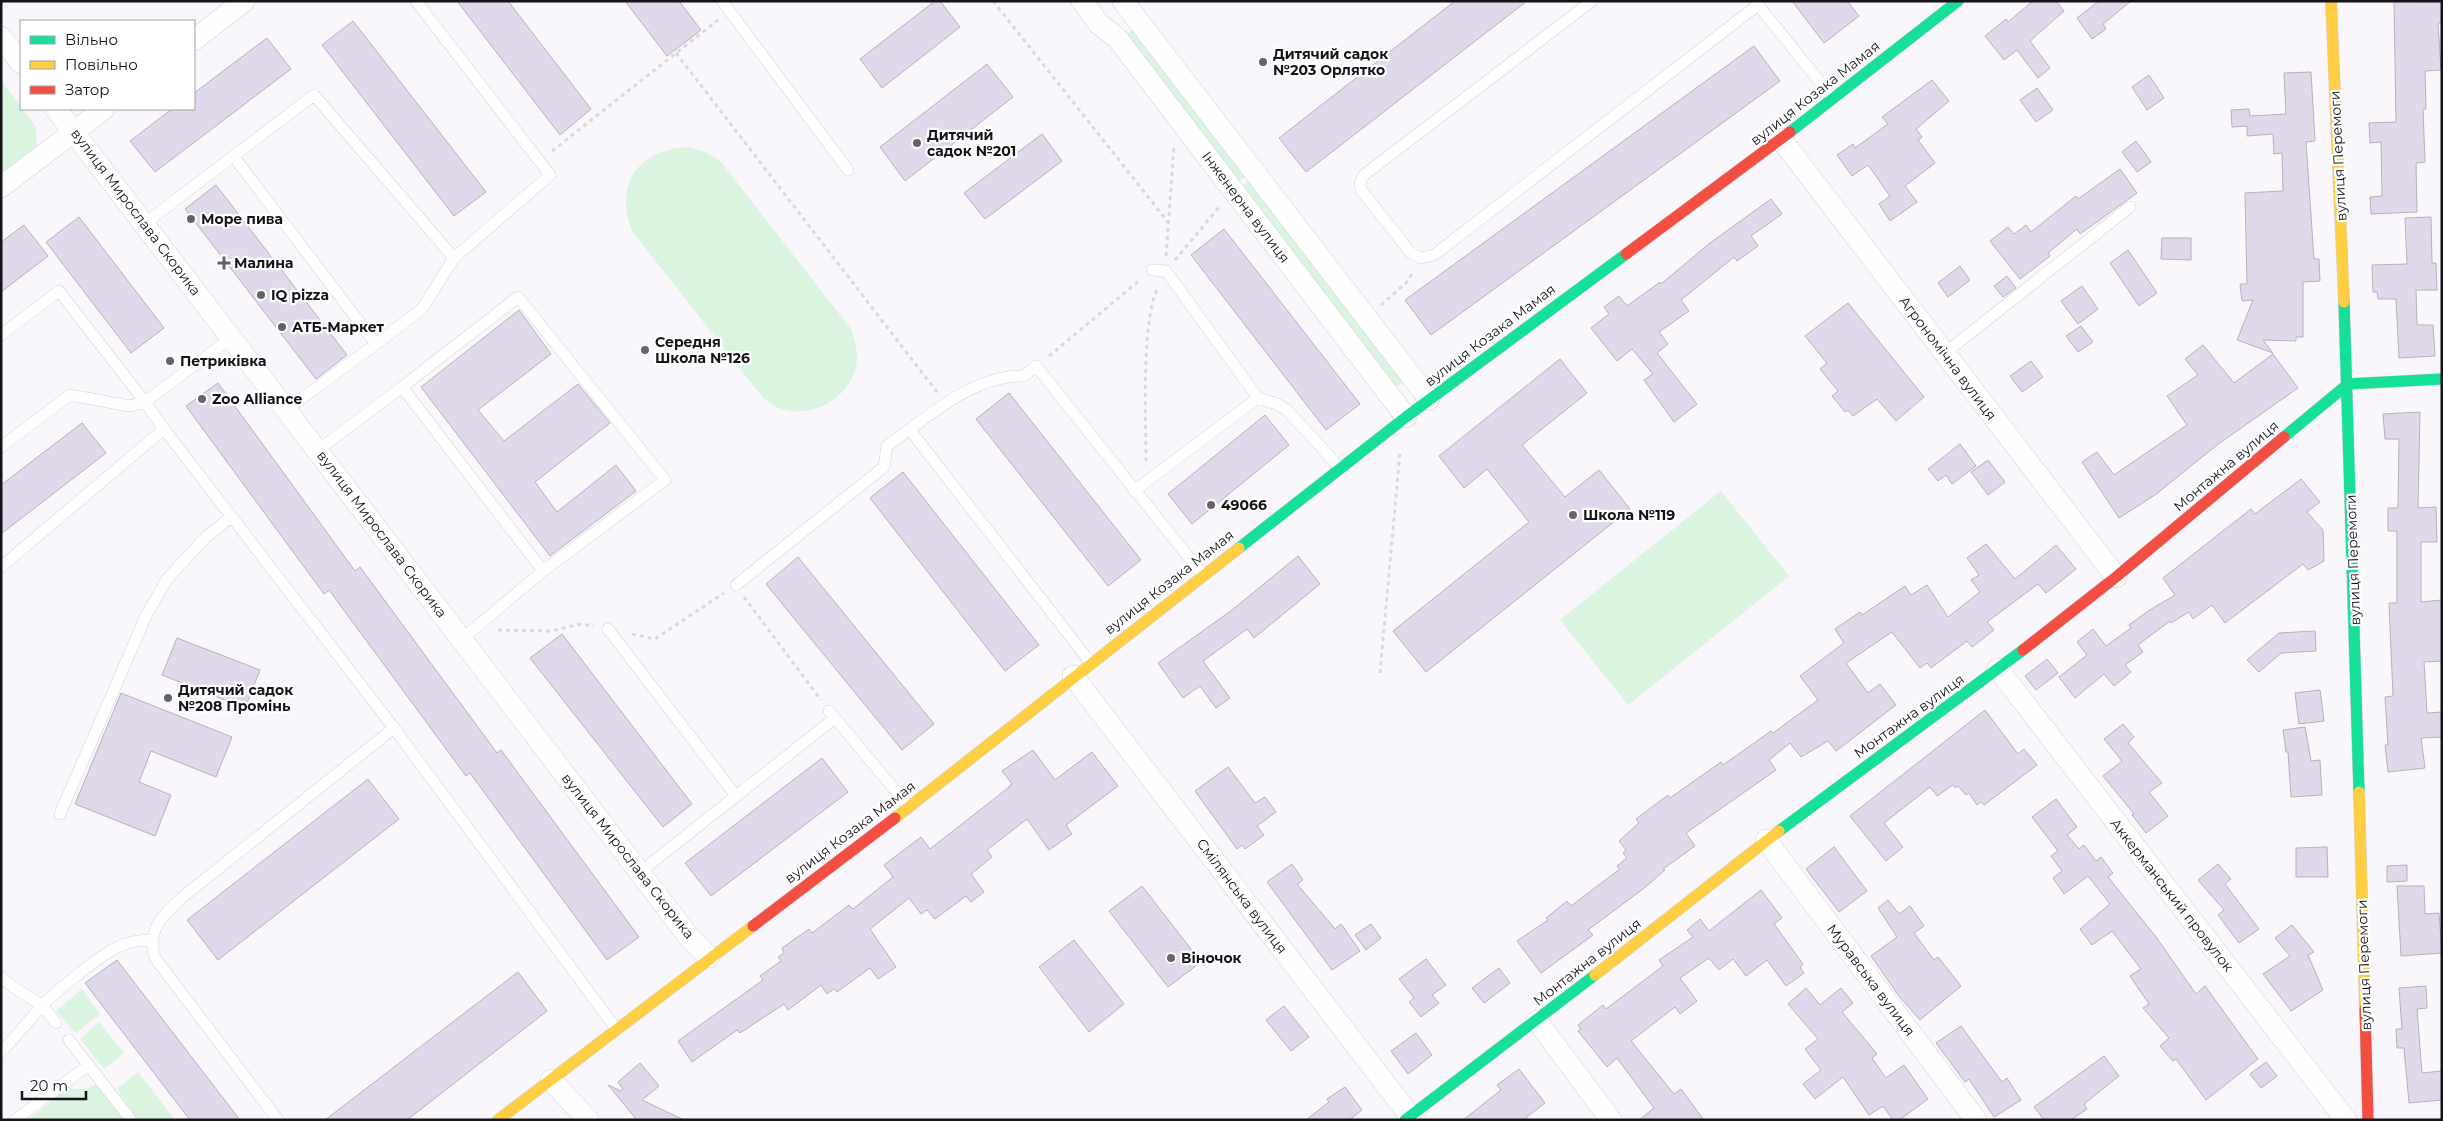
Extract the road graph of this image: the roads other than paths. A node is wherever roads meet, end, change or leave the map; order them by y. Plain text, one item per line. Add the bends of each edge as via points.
1 (244, 1) edge
2 (416, 1) edge
3 (1082, 1) edge
4 (1123, 1) edge
5 (1592, 1) edge
6 (1958, 1) edge
7 (2331, 1) edge
8 (1756, 3) edge
9 (726, 6) edge
10 (1, 37) edge
11 (195, 39) edge
12 (20, 62) edge
13 (1832, 98) junction
14 (57, 110) edge
15 (103, 110) edge
16 (73, 130) junction
17 (1781, 139) junction
18 (234, 157) junction
19 (848, 170) dead end
20 (1, 187) edge
21 (2130, 207) dead end
22 (144, 224) junction
23 (454, 258) junction
24 (1152, 270) road end
25 (1, 335) edge
26 (231, 338) junction
27 (376, 344) junction
28 (1945, 353) junction
29 (2442, 380) edge
30 (2348, 384) junction
31 (402, 387) junction
32 (1258, 398) junction
33 (1429, 399) junction
34 (145, 402) junction
35 (286, 410) junction
36 (1406, 417) junction
37 (164, 429) junction
38 (910, 430) junction
39 (1, 447) edge
40 (318, 450) junction
41 (1340, 468) junction
42 (1134, 490) junction
43 (231, 517) junction
44 (1, 567) edge
45 (543, 571) junction
46 (1203, 575) junction
47 (2116, 577) junction
48 (736, 585) road end
49 (608, 629) road end
50 (469, 633) junction
51 (1090, 662) junction
52 (1998, 669) junction
53 (1073, 676) junction
54 (394, 728) junction
55 (736, 796) junction
56 (909, 806) junction
57 (60, 814) dead end
58 (1766, 840) junction
59 (640, 872) junction
60 (152, 940) junction
61 (709, 958) junction
62 (1, 976) edge
63 (42, 1005) junction
64 (1537, 1021) junction
65 (56, 1023) dead end
66 (617, 1030) junction
67 (70, 1040) dead end
68 (1, 1052) edge
69 (89, 1065) junction
70 (551, 1080) junction
71 (1408, 1118) edge
72 (15, 1120) edge
73 (131, 1120) edge
74 (278, 1120) edge
75 (498, 1120) edge
76 (588, 1120) edge
77 (1610, 1120) edge
78 (1976, 1120) edge
79 (2346, 1120) edge
80 (2368, 1120) edge

1 - 11 street
2 - 23 lane via 550,175
3 - 36 street, Інженерна вулиця via 1099,24 1116,38 1176,115
4 - 33 street, Інженерна вулиця
5 - 8 lane via 1364,175 1361,190 1411,253 1421,258 1434,255
6 - 13 street, вулиця Козака Мамая
7 - 30 street, вулиця Перемоги
8 - 13 lane
9 - 19 lane
10 - 12 street
13 - 17 street, вулиця Козака Мамая
14 - 16 street, вулиця Мирослава Скорика
15 - 16 street
16 - 20 street
16 - 22 street, вулиця Мирослава Скорика
17 - 28 street, Агрономічна вулиця
17 - 33 street, вулиця Козака Мамая
18 - 22 lane
18 - 23 lane via 314,95
18 - 27 lane
21 - 28 lane
22 - 26 street, вулиця Мирослава Скорика
23 - 27 lane via 422,309
24 - 32 lane via 1166,271
25 - 34 lane via 59,291
26 - 34 lane
26 - 35 street, вулиця Мирослава Скорика
27 - 35 lane
28 - 47 street, Агрономічна вулиця
29 - 30 street
30 - 47 street, Монтажна вулиця
30 - 80 street, вулиця Перемоги
31 - 40 lane
31 - 45 lane
31 - 45 lane via 518,297 665,480
32 - 41 lane via 1287,410
32 - 42 lane
33 - 36 street, вулиця Козака Мамая
34 - 37 lane
34 - 39 lane via 130,406 70,395
35 - 40 street, вулиця Мирослава Скорика
36 - 41 street, вулиця Козака Мамая
37 - 43 lane
37 - 44 lane
38 - 42 lane via 961,394 1010,376 1024,376 1036,366
38 - 48 lane via 887,446 884,467
38 - 51 lane
40 - 50 street, вулиця Мирослава Скорика
41 - 46 street, вулиця Козака Мамая
42 - 46 lane
43 - 54 lane
43 - 57 lane via 206,537 167,580 146,616
45 - 50 lane
46 - 51 street, вулиця Козака Мамая
47 - 52 street, Монтажна вулиця
49 - 55 lane
50 - 59 street, вулиця Мирослава Скорика
51 - 53 street, вулиця Козака Мамая
52 - 58 street, Монтажна вулиця
52 - 79 street, Аккерманський провулок
53 - 56 street, вулиця Козака Мамая
53 - 71 street, Смілянська вулиця
54 - 60 lane via 184,896 162,916 154,928
54 - 66 lane
55 - 56 lane via 832,715
55 - 59 lane
56 - 61 street, вулиця Козака Мамая
58 - 64 street, Монтажна вулиця
58 - 78 street, Муравська вулиця
59 - 61 street, вулиця Мирослава Скорика
60 - 63 lane via 138,940 118,947
60 - 74 lane via 155,958
61 - 66 street, вулиця Козака Мамая
62 - 63 lane
63 - 65 lane
63 - 68 lane
64 - 71 street, Монтажна вулиця
64 - 77 street
66 - 70 street, вулиця Козака Мамая
67 - 69 lane
69 - 72 lane
69 - 73 lane
70 - 75 street, вулиця Козака Мамая
70 - 76 street

